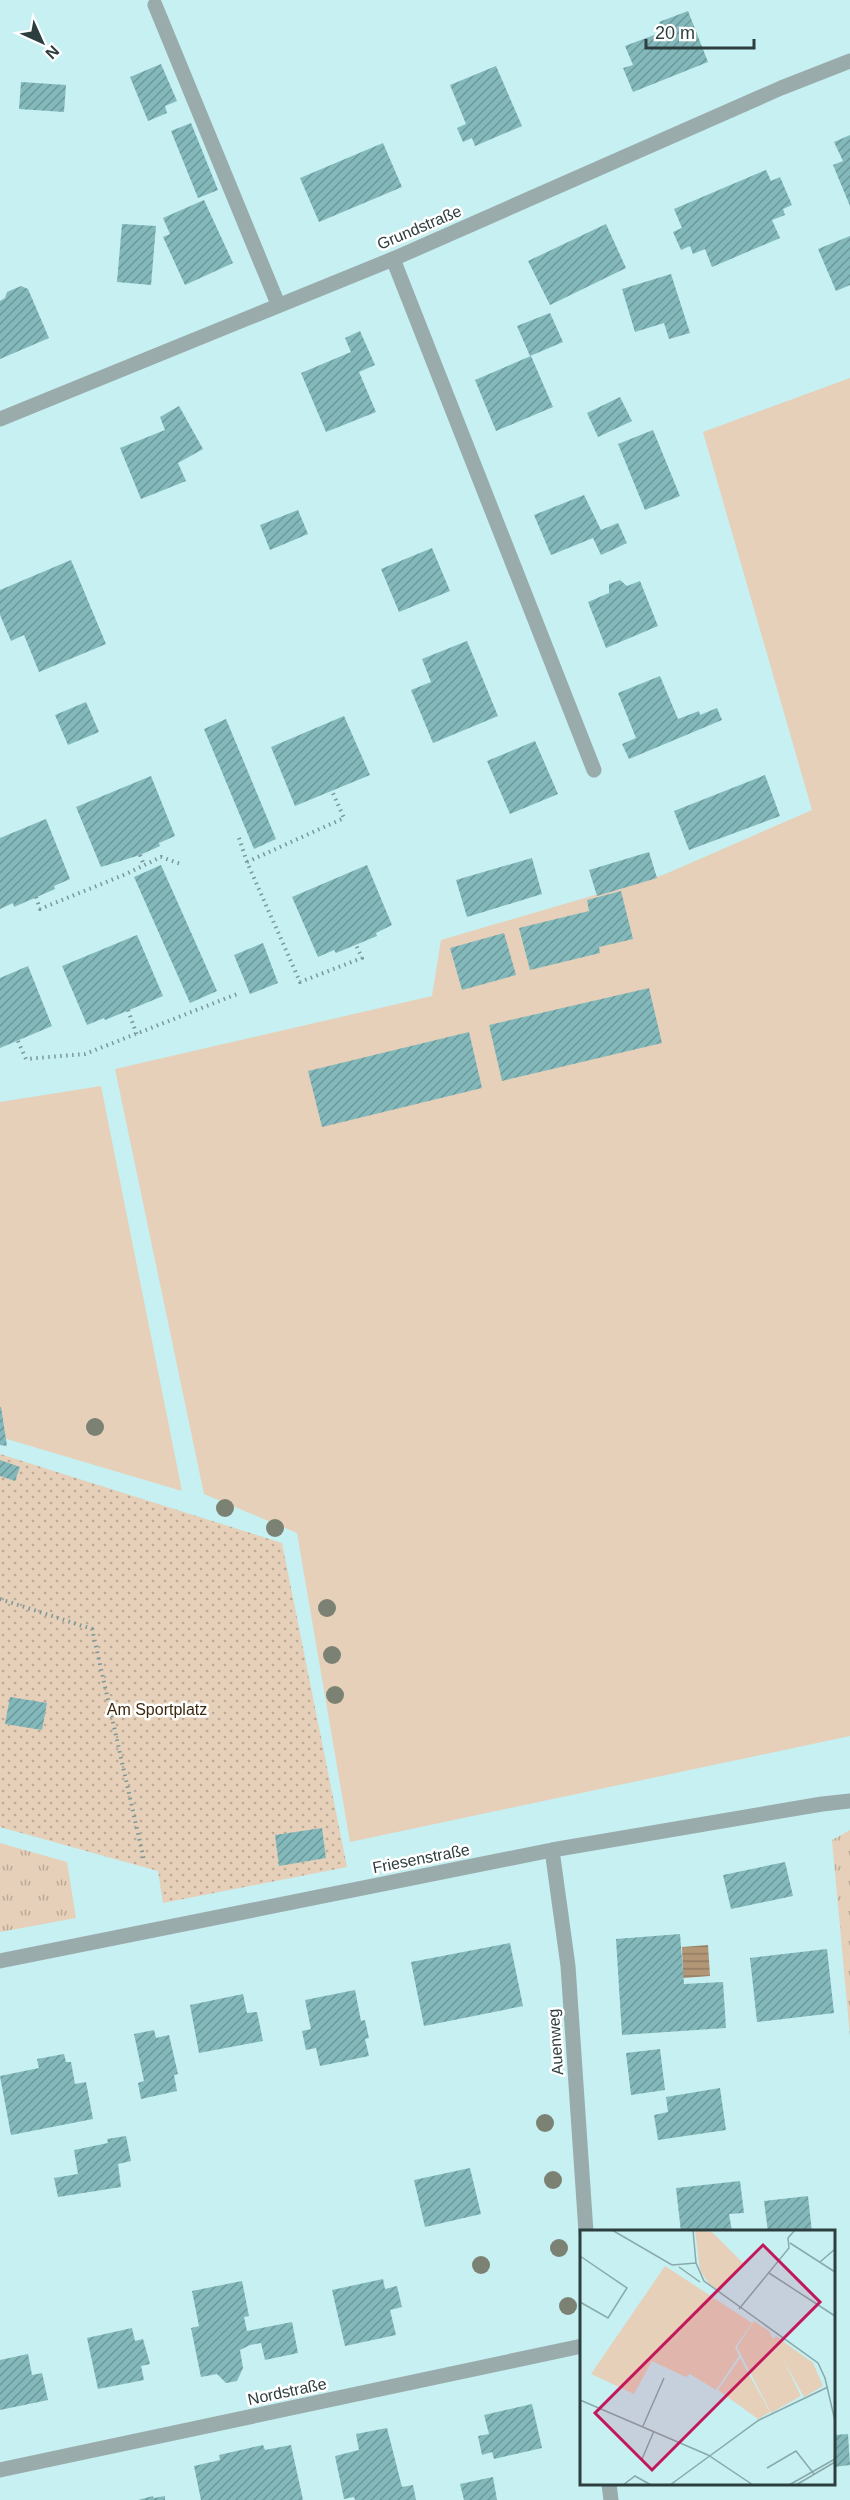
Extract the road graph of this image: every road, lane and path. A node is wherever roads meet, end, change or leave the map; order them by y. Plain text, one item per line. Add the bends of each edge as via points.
1 (155, 5) dead end
2 (850, 61) edge
3 (393, 259) junction
4 (279, 304) junction
5 (0, 419) edge
6 (594, 770) dead end
7 (332, 791) dead end
8 (238, 838) dead end
9 (140, 855) dead end
10 (247, 862) junction
11 (181, 864) dead end
12 (144, 865) junction
13 (36, 897) dead end
14 (356, 945) dead end
15 (237, 994) dead end
16 (128, 1010) dead end
17 (137, 1035) junction
18 (18, 1041) dead end
19 (0, 1599) edge
20 (850, 1801) edge
21 (552, 1850) junction
22 (144, 1860) dead end
23 (0, 1961) edge
24 (586, 2230) edge
25 (580, 2346) edge
26 (0, 2470) edge
27 (609, 2485) edge
28 (611, 2500) edge

1 - 4 street
2 - 3 street, Grundstraße
3 - 4 street, Grundstraße
3 - 6 street
4 - 5 street, Grundstraße
7 - 10 path via 344,818
8 - 10 path
9 - 12 path
10 - 14 path via 300,982 362,958
11 - 12 path via 161,857
12 - 13 path via 40,909
15 - 17 path
16 - 17 path
17 - 18 path via 85,1054 26,1059
19 - 22 path via 92,1629
20 - 21 street, Friesenstraße
21 - 23 street, Friesenstraße
21 - 24 street, Auenweg via 568,1966
25 - 26 street, Nordstraße
27 - 28 street

